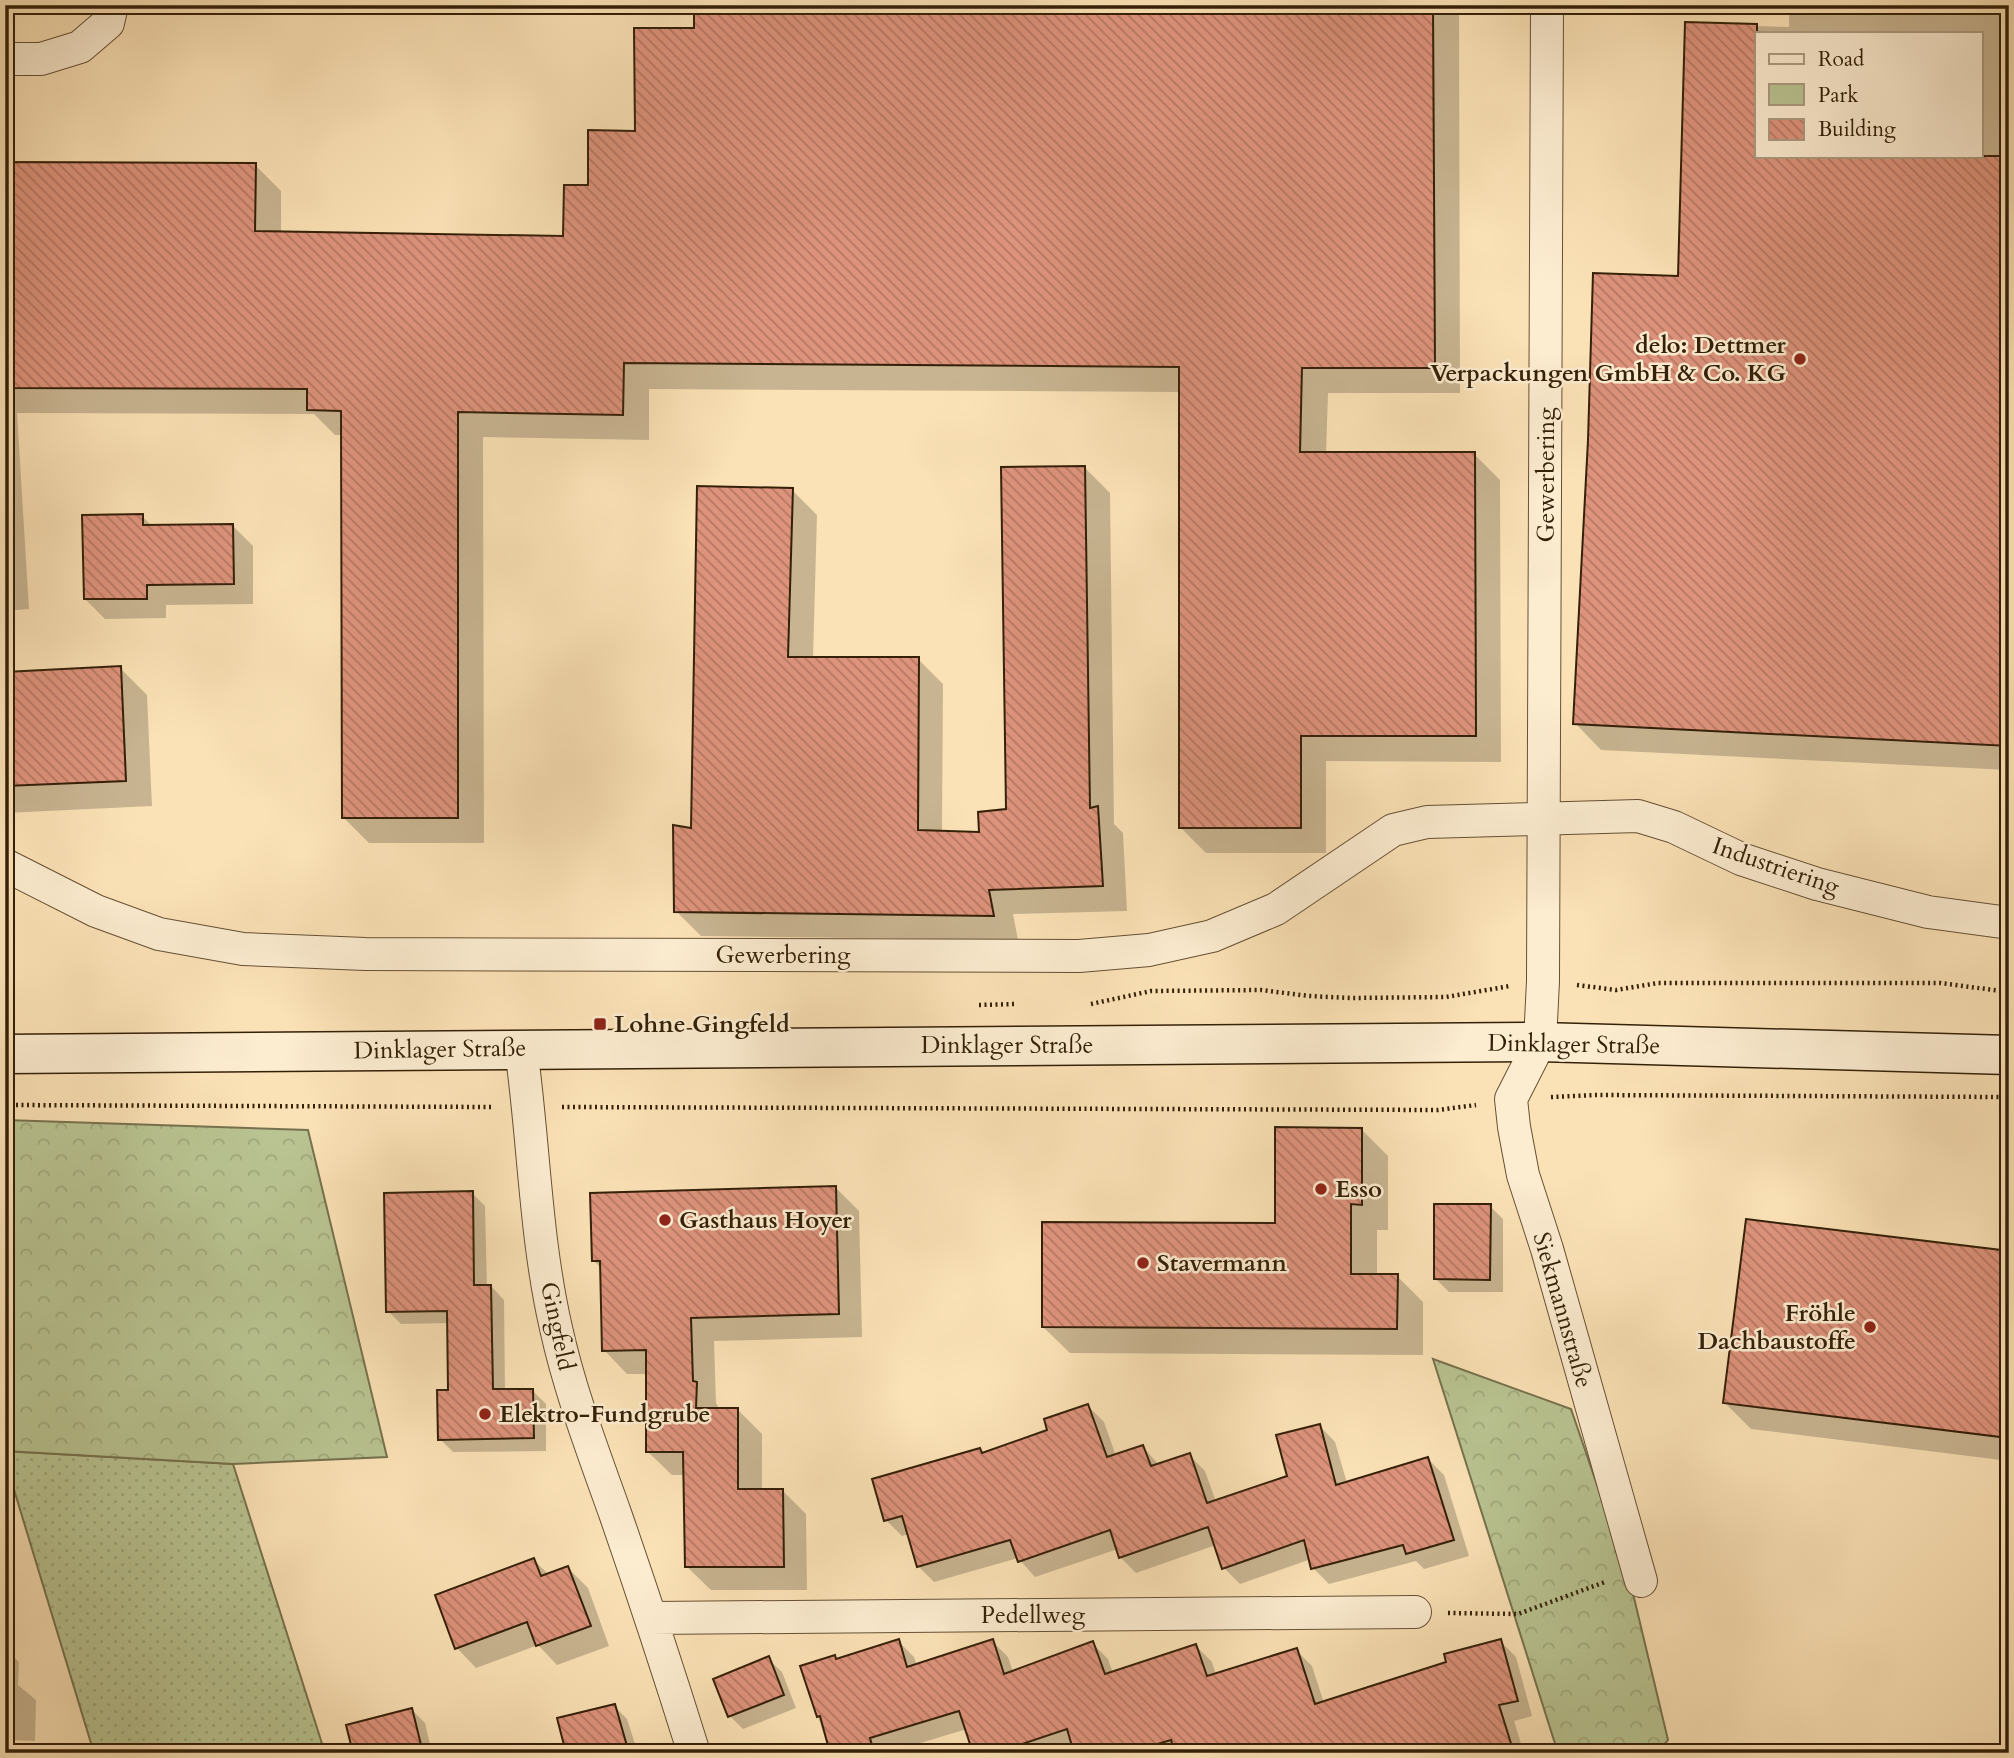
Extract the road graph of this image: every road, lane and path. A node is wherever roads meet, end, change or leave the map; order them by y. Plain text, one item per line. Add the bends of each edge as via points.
1 (112, 5) edge
2 (1547, 5) edge
3 (5, 59) edge
4 (1545, 818) junction
5 (5, 865) edge
6 (2009, 923) edge
7 (1540, 1042) junction
8 (521, 1049) junction
9 (5, 1054) edge
10 (2009, 1055) edge
11 (2009, 1097) edge
12 (1511, 1099) junction
13 (5, 1105) edge
14 (529, 1107) junction
15 (1640, 1575) joint
16 (1415, 1612) joint
17 (652, 1618) junction
18 (694, 1753) edge

1 - 3 street via 108,23 80,47 41,59
2 - 4 street, Gewerbering
4 - 5 street, Gewerbering via 1427,822 1393,830 1276,909 1212,936 1149,950 1079,956 365,954 243,949 159,934 96,911
4 - 6 street, Industriering via 1638,816 1674,827 1741,859 1817,884 1928,912
4 - 7 street, Gewerbering
7 - 8 main road, Dinklager Straße
7 - 10 main road, Dinklager Straße
7 - 12 street
8 - 9 main road, Dinklager Straße
8 - 14 street, Gingfeld
11 - 12 path
12 - 14 path via 1438,1111
12 - 15 street, Siekmannstraße via 1523,1175
13 - 14 path
14 - 17 street, Gingfeld via 537,1209 555,1327 571,1388
15 - 16 path via 1518,1614
16 - 17 street, Pedellweg
17 - 18 street, Gingfeld

